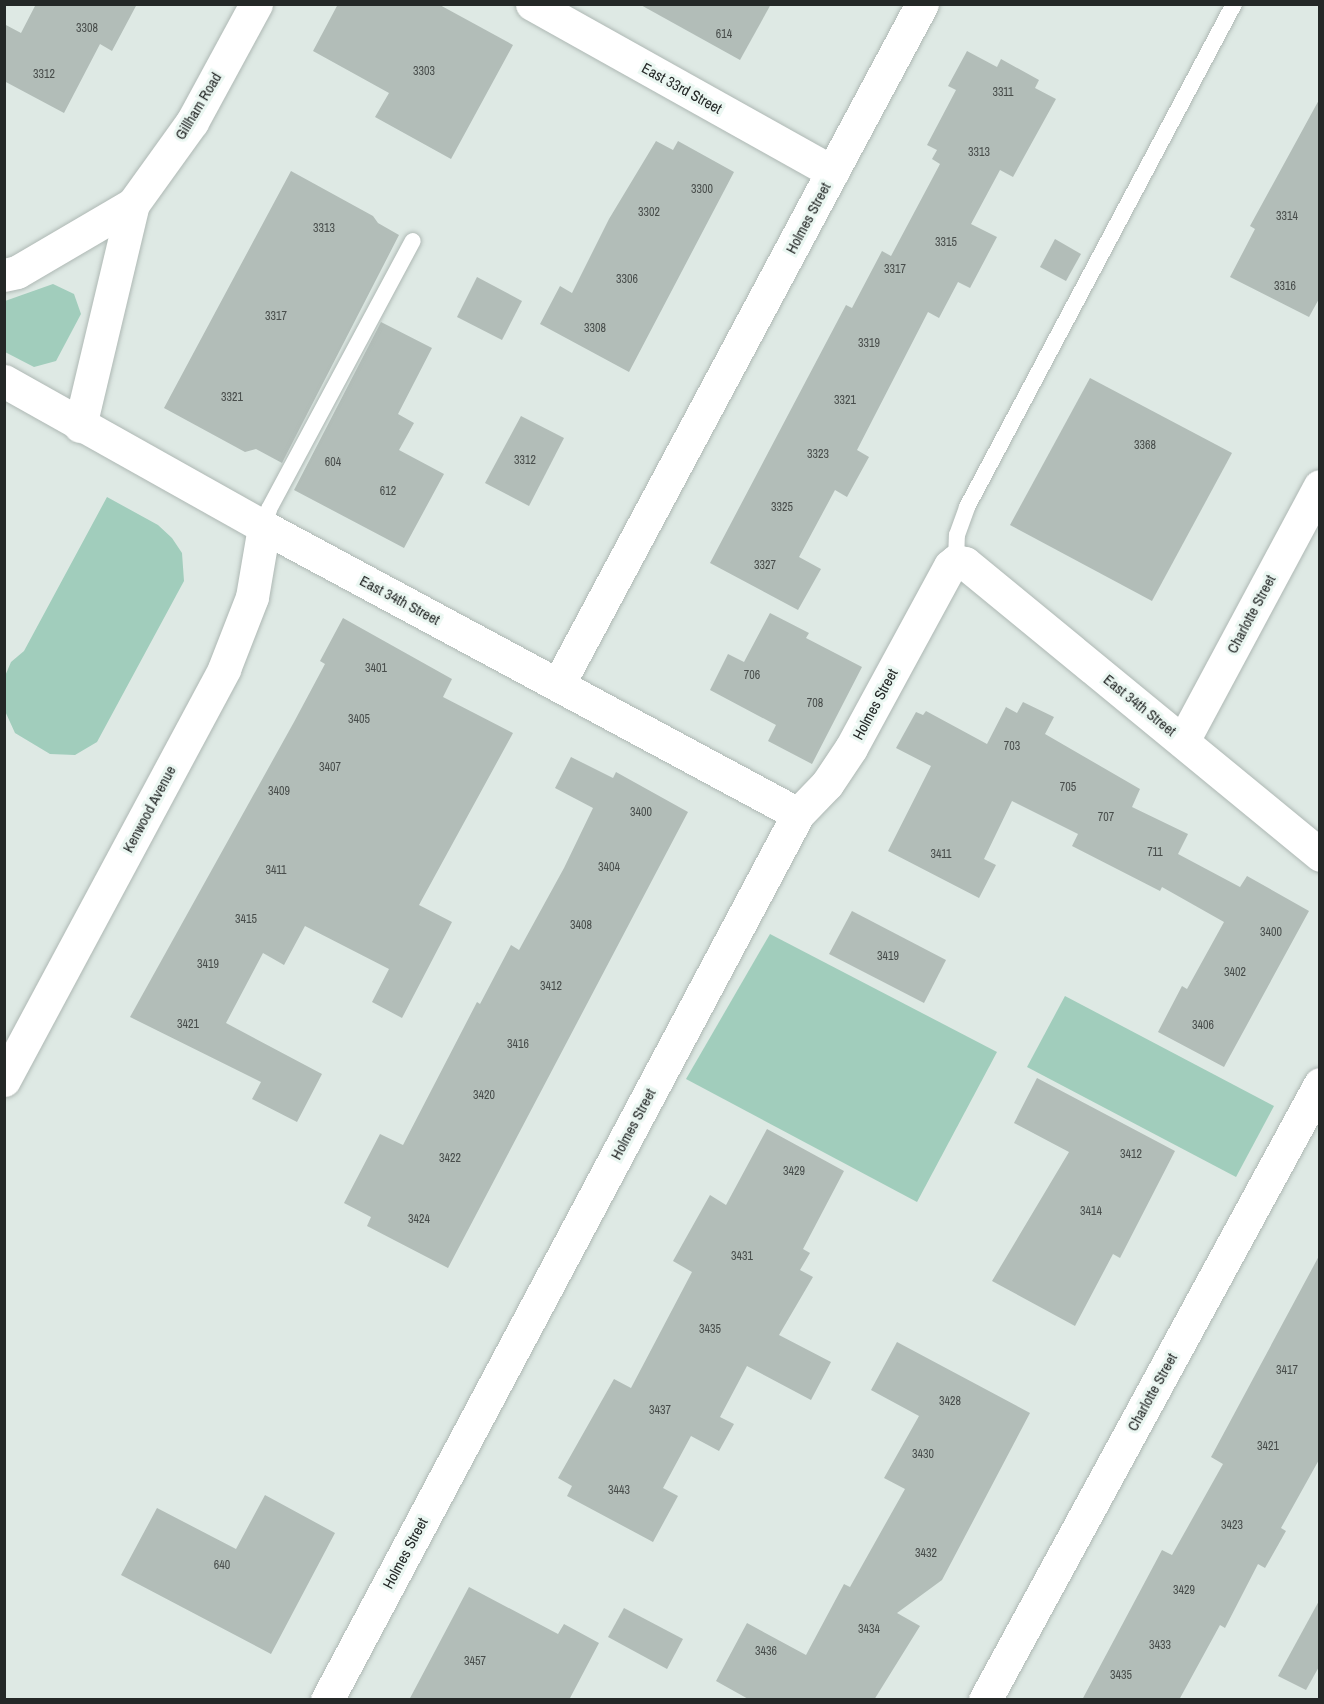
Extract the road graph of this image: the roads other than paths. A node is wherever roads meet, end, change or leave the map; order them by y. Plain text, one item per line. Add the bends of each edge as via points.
1 (256, 4) edge
2 (922, 4) edge
3 (1234, 4) edge
4 (553, 9) edge
5 (832, 172) junction
6 (133, 204) junction
7 (413, 241) dead end
8 (4, 275) edge
9 (4, 381) edge
10 (80, 426) junction
11 (1320, 486) edge
12 (264, 527) junction
13 (956, 561) junction
14 (558, 685) junction
15 (1183, 741) junction
16 (798, 814) junction
17 (1320, 855) edge
18 (4, 1080) edge
19 (1320, 1084) edge
20 (327, 1700) edge
21 (985, 1700) edge

1 - 6 street, Gillham Road via 192,122
2 - 5 street, Holmes Street
3 - 13 lane via 967,507 957,535
4 - 5 street, East 33rd Street
5 - 14 street, Holmes Street
6 - 8 street, Gillham Road via 17,272
6 - 10 street, Gillham Road
7 - 12 lane via 268,509
9 - 10 street, East 34th Street
10 - 12 street, East 34th Street
11 - 15 street, Charlotte Street
12 - 14 street, East 34th Street
12 - 18 street, Kenwood Avenue via 252,597 224,669
13 - 15 street, East 34th Street via 965,563
13 - 16 street, Holmes Street via 851,748 826,784
14 - 16 street, East 34th Street
15 - 17 street, East 34th Street
16 - 20 street, Holmes Street
19 - 21 street, Charlotte Street

